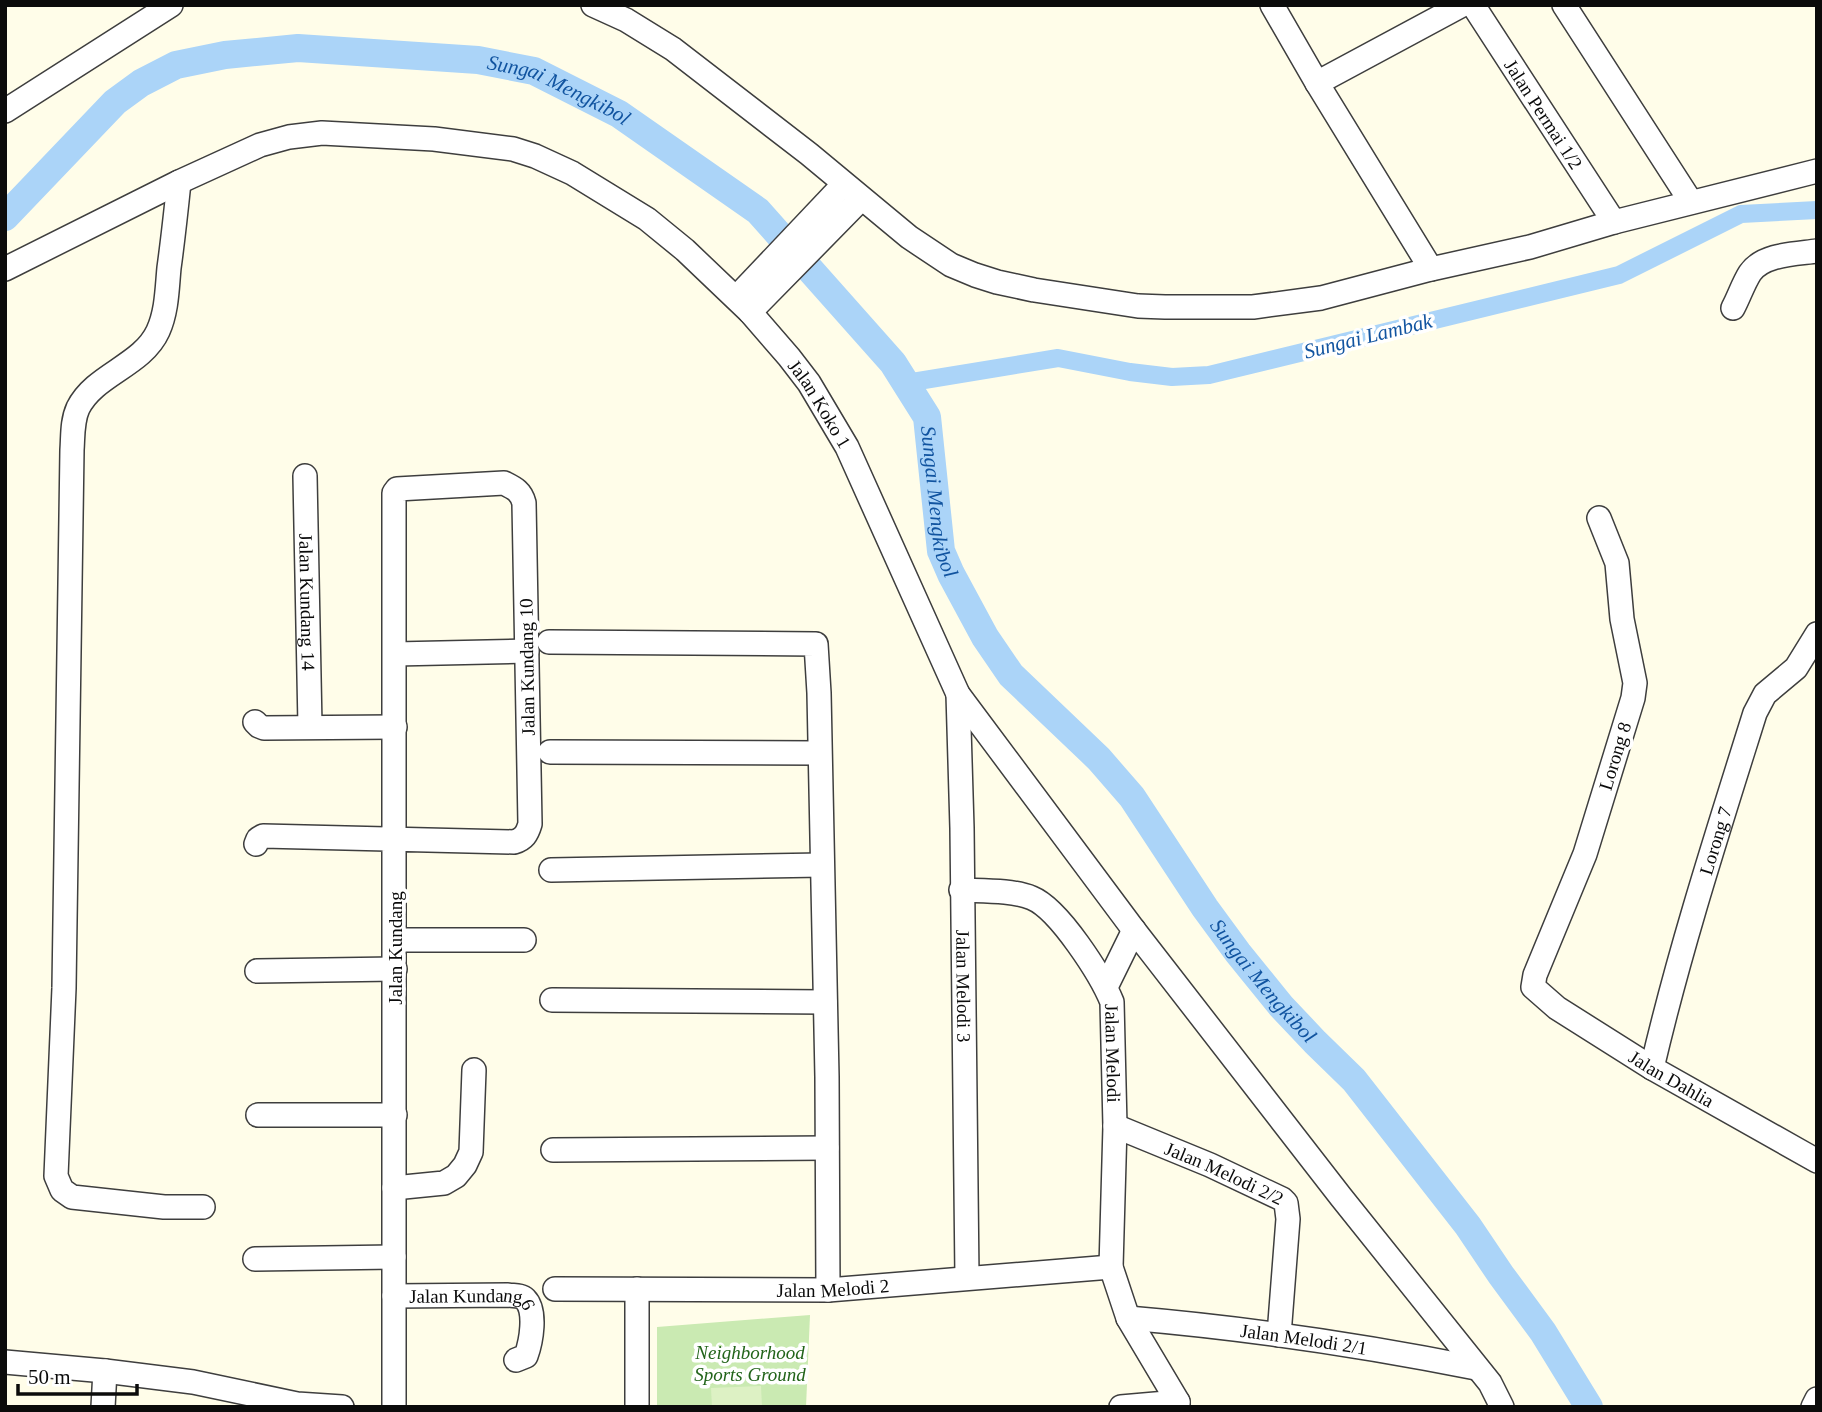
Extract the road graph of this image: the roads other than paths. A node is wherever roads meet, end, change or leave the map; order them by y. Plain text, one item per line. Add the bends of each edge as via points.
1 (171, 5) edge
2 (593, 5) edge
3 (1272, 5) edge
4 (1462, 5) edge
5 (1474, 5) edge
6 (1564, 5) edge
7 (1317, 83) junction
8 (5, 111) edge
9 (1817, 171) edge
10 (179, 183) junction
11 (853, 192) junction
12 (1691, 202) junction
13 (1614, 222) junction
14 (1817, 251) edge
15 (5, 269) edge
16 (1431, 270) junction
17 (743, 305) junction
18 (1733, 308) dead end
19 (305, 476) dead end
20 (395, 490) joint
21 (1599, 518) dead end
22 (1817, 634) edge
23 (549, 642) dead end
24 (527, 650) junction
25 (395, 654) junction
26 (958, 694) junction
27 (256, 722) dead end
28 (310, 726) junction
29 (395, 727) junction
30 (550, 752) dead end
31 (819, 752) junction
32 (395, 840) junction
33 (256, 844) dead end
34 (822, 866) junction
35 (551, 870) dead end
36 (961, 890) junction
37 (1134, 929) junction
38 (395, 940) junction
39 (524, 940) dead end
40 (395, 969) junction
41 (257, 971) dead end
42 (1106, 987) junction
43 (1533, 987) joint
44 (552, 1000) dead end
45 (825, 1002) junction
46 (1652, 1068) junction
47 (474, 1070) dead end
48 (258, 1115) dead end
49 (394, 1115) junction
50 (1115, 1126) junction
51 (827, 1148) junction
52 (554, 1150) dead end
53 (1817, 1161) edge
54 (394, 1188) junction
55 (203, 1207) dead end
56 (394, 1256) junction
57 (255, 1259) dead end
58 (1111, 1267) junction
59 (967, 1278) junction
60 (555, 1289) dead end
61 (637, 1289) junction
62 (828, 1290) junction
63 (394, 1296) junction
64 (1128, 1318) junction
65 (1279, 1335) junction
66 (516, 1360) dead end
67 (5, 1362) edge
68 (1476, 1368) junction
69 (105, 1371) junction
70 (1817, 1399) edge
71 (1178, 1405) edge
72 (103, 1407) edge
73 (342, 1407) edge
74 (394, 1407) edge
75 (637, 1407) edge
76 (1121, 1407) edge
77 (1502, 1407) edge
78 (1812, 1407) edge

1 - 8 street
2 - 11 street via 673,49
3 - 7 street
4 - 7 street
5 - 13 street, Jalan Permai 1/2
6 - 12 street
7 - 16 street
9 - 12 street
10 - 15 street, Jalan Koko 1
10 - 17 street, Jalan Koko 1 via 273,141 303,134 434,139 513,149 580,178 647,219
10 - 55 street via 165,310 158,331 142,351 92,389 74,421 64,988 56,1176 62,1190 72,1197
11 - 16 street via 909,237 975,275 1034,290 1138,306 1275,305
11 - 17 street
12 - 13 street
13 - 16 street
14 - 18 street via 1758,265
17 - 26 street, Jalan Koko 1 via 809,383 847,447
19 - 28 street, Jalan Kundang 14
20 - 24 street, Jalan Kundang 10 via 504,483 522,495
20 - 25 street, Jalan Kundang
21 - 43 street, Lorong 8 via 1616,563 1633,698 1585,854
22 - 46 street, Lorong 7 via 1796,668 1765,694 1755,713 1693,913
23 - 31 street via 816,644
24 - 25 street
24 - 32 street, Jalan Kundang 10 via 527,834 514,842
25 - 29 street, Jalan Kundang
26 - 36 street, Jalan Melodi 3
26 - 37 street
27 - 28 street via 264,728
28 - 29 street
29 - 32 street, Jalan Kundang
30 - 31 street
31 - 34 street
32 - 33 street via 263,836
32 - 38 street, Jalan Kundang
34 - 35 street
34 - 45 street
36 - 42 street, Jalan Melodi via 1035,899 1055,915
36 - 59 street, Jalan Melodi 3
37 - 42 street
37 - 68 street
38 - 39 street
38 - 40 street, Jalan Kundang
40 - 41 street
40 - 49 street, Jalan Kundang
42 - 50 street, Jalan Melodi via 1112,1002
43 - 46 street, Jalan Dahlia via 1557,1008
44 - 45 street
45 - 51 street
46 - 53 street, Jalan Dahlia
47 - 54 street via 471,1152 465,1165 444,1183
48 - 49 street
49 - 54 street, Jalan Kundang
50 - 58 street, Jalan Melodi
50 - 65 street, Jalan Melodi 2/2 via 1286,1203
51 - 52 street
51 - 62 street
54 - 56 street, Jalan Kundang
56 - 57 street
56 - 63 street, Jalan Kundang
58 - 59 street, Jalan Melodi 2
58 - 64 street
59 - 62 street, Jalan Melodi 2
60 - 61 street, Jalan Melodi 2
61 - 62 street, Jalan Melodi 2
61 - 75 street
63 - 66 street, Jalan Kundang 6 via 524,1299 532,1326 526,1356
63 - 74 street, Jalan Kundang
64 - 65 street, Jalan Melodi 2/1
64 - 71 street
65 - 68 street, Jalan Melodi 2/1
67 - 69 street
68 - 77 street
69 - 72 street
69 - 73 street via 193,1382 297,1404
70 - 78 street
71 - 76 street

